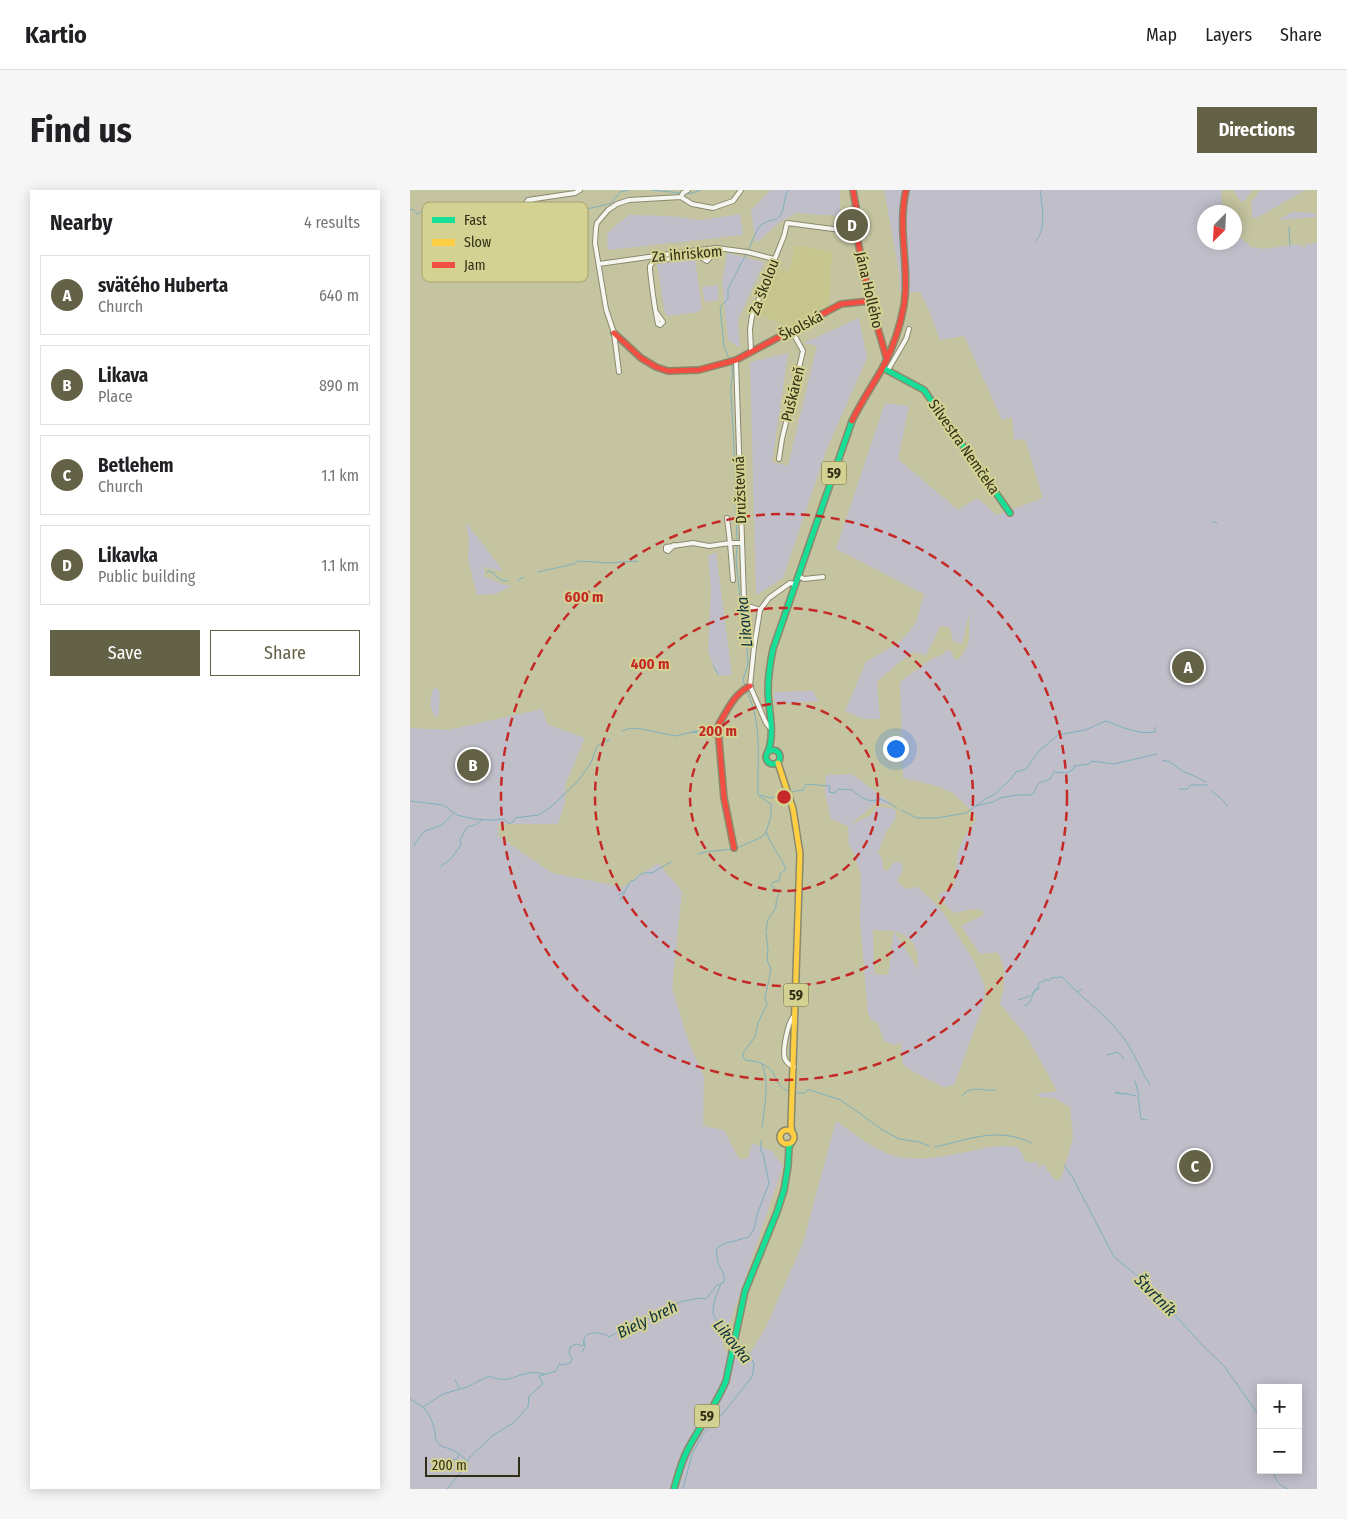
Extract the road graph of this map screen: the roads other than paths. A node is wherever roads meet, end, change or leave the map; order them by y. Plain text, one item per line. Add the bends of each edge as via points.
1 (580, 190) edge
2 (686, 190) edge
3 (741, 190) edge
4 (853, 190) edge
5 (906, 190) edge
6 (680, 197) junction
7 (534, 199) dead end
8 (856, 232) junction
9 (717, 248) junction
10 (774, 259) junction
11 (599, 264) junction
12 (870, 301) junction
13 (656, 312) dead end
14 (909, 329) dead end
15 (792, 331) junction
16 (614, 333) junction
17 (751, 352) junction
18 (736, 360) junction
19 (887, 360) junction
20 (886, 369) junction
21 (619, 372) dead end
22 (779, 459) dead end
23 (1010, 513) dead end
24 (727, 518) dead end
25 (730, 543) junction
26 (742, 543) junction
27 (674, 545) dead end
28 (798, 576) junction
29 (823, 577) dead end
30 (733, 580) dead end
31 (795, 584) junction
32 (760, 610) junction
33 (747, 687) junction
34 (771, 729) junction
35 (770, 744) junction
36 (776, 750) junction
37 (768, 752) junction
38 (778, 762) junction
39 (771, 764) junction
40 (786, 786) junction
41 (734, 848) dead end
42 (795, 1016) junction
43 (794, 1067) junction
44 (792, 1112) junction
45 (783, 1131) junction
46 (792, 1132) junction
47 (782, 1143) junction
48 (791, 1143) junction
49 (788, 1162) junction
50 (674, 1489) edge

1 - 7 street
2 - 6 street
3 - 6 street via 733,201 713,208 692,204
4 - 8 main road, Jána Hollého
5 - 19 main road, 59 via 901,216 906,271 904,298
6 - 11 street via 636,199 616,204 608,210 596,228
8 - 10 street, Za školou via 787,223
8 - 12 main road, Jána Hollého
9 - 10 street, Za ihriskom
9 - 11 street, Za ihriskom
9 - 13 street via 707,261 698,255 654,261 650,270
10 - 17 street, Za školou via 750,324
11 - 16 street via 606,309
12 - 15 main road, Školská via 841,304
12 - 19 main road, Jána Hollého
14 - 20 street
15 - 17 main road, Školská
15 - 22 street, Puškáreň via 803,351
16 - 18 main road, Školská via 640,358 668,371 699,370
16 - 21 street
17 - 18 main road, Školská
18 - 26 street, Družstevná
19 - 20 main road, 59
20 - 23 main road, Silvestra Nemčeka via 924,390
20 - 28 main road, 59 via 854,418
24 - 25 street
25 - 26 street
25 - 27 street
25 - 30 street
26 - 32 street, Družstevná via 745,605
28 - 29 street via 804,579
28 - 31 main road, 59
31 - 32 street via 790,583 769,598
31 - 34 main road, 59 via 770,663
32 - 33 street
33 - 34 street
33 - 41 main road via 736,696 718,728 724,798
34 - 35 main road, 59
35 - 36 main road
35 - 37 main road, 59
36 - 37 main road
36 - 38 main road, 59 via 780,756
37 - 39 main road, 59 via 766,758
38 - 39 main road
38 - 40 main road, 59
39 - 40 main road, 59
40 - 42 main road, 59 via 796,818 800,854
42 - 43 main road, 59
42 - 43 street via 790,1020 784,1050 784,1058
43 - 44 main road, 59
44 - 45 main road, 59
44 - 46 main road, 59
45 - 46 main road
45 - 47 main road, 59 via 779,1137
46 - 48 main road, 59 via 794,1139
47 - 48 main road
47 - 49 main road, 59
48 - 49 main road, 59
49 - 50 main road, 59 via 780,1204 745,1291 723,1388 688,1449

